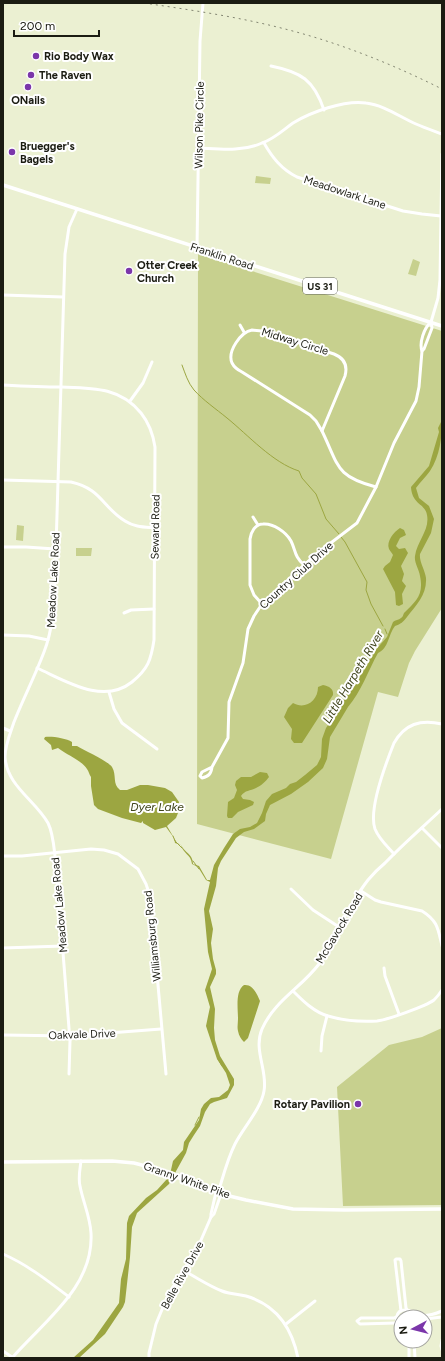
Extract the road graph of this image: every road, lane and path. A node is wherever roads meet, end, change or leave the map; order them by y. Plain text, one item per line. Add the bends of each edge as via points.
1 (203, 3) edge
2 (271, 66) dead end
3 (324, 110) junction
4 (442, 134) edge
5 (264, 143) junction
6 (199, 148) junction
7 (442, 154) edge
8 (3, 185) edge
9 (77, 209) junction
10 (441, 216) edge
11 (197, 248) junction
12 (3, 295) edge
13 (63, 298) junction
14 (431, 322) junction
15 (240, 325) dead end
16 (442, 326) edge
17 (244, 332) junction
18 (152, 362) dead end
19 (3, 385) edge
20 (61, 387) junction
21 (130, 401) junction
22 (322, 432) junction
23 (3, 480) edge
24 (57, 482) junction
25 (376, 487) junction
26 (253, 517) dead end
27 (258, 525) junction
28 (155, 528) junction
29 (3, 547) edge
30 (55, 549) junction
31 (304, 565) junction
32 (262, 604) junction
33 (154, 609) junction
34 (124, 613) dead end
35 (3, 635) edge
36 (48, 640) junction
37 (37, 668) junction
38 (110, 692) junction
39 (442, 724) edge
40 (3, 728) edge
41 (10, 731) junction
42 (158, 749) dead end
43 (212, 767) dead end
44 (442, 809) edge
45 (422, 828) junction
46 (442, 848) edge
47 (54, 853) junction
48 (394, 854) junction
49 (3, 856) edge
50 (291, 889) dead end
51 (361, 891) junction
52 (339, 927) junction
53 (63, 946) junction
54 (442, 946) edge
55 (3, 948) edge
56 (384, 968) dead end
57 (442, 990) edge
58 (293, 991) junction
59 (399, 1014) junction
60 (327, 1016) junction
61 (161, 1029) junction
62 (3, 1035) edge
63 (70, 1036) junction
64 (321, 1051) dead end
65 (69, 1074) dead end
66 (166, 1074) dead end
67 (81, 1161) junction
68 (3, 1162) edge
69 (218, 1193) junction
70 (442, 1209) edge
71 (3, 1254) edge
72 (184, 1270) junction
73 (69, 1297) junction
74 (315, 1302) dead end
75 (400, 1309) edge
76 (407, 1309) edge
77 (393, 1318) edge
78 (393, 1322) edge
79 (286, 1324) junction
80 (442, 1340) edge
81 (442, 1350) edge
82 (3, 1351) edge
83 (12, 1358) edge
84 (149, 1358) edge
85 (298, 1358) edge

1 - 6 street, Wilson Pike Circle
2 - 3 street via 305,78 318,92
3 - 4 street via 350,103 370,104
3 - 5 street via 298,121
5 - 6 street via 242,149
5 - 10 street, Meadowlark Lane via 277,163 297,177 408,212
6 - 11 street, Wilson Pike Circle
7 - 10 street, Country Club Drive
8 - 9 main road, Franklin Road / US 31
9 - 11 main road, Franklin Road / US 31
9 - 13 street, Meadow Lake Road via 66,243
10 - 14 street, Country Club Drive via 440,280
11 - 14 main road, Franklin Road / US 31
12 - 13 street
13 - 20 street, Meadow Lake Road
14 - 16 main road, Franklin Road / US 31
14 - 25 street, Country Club Drive via 426,326 421,345 416,401 394,443
15 - 17 street
17 - 22 street, Midway Circle via 232,352 231,360 234,366 310,415
17 - 22 street, Midway Circle via 262,331 343,359 345,376
18 - 21 street via 143,384
19 - 20 street, Seward Road
20 - 21 street, Seward Road via 105,390
20 - 24 street, Meadow Lake Road
21 - 28 street, Seward Road via 147,421 154,437
22 - 25 street, Midway Circle via 342,471 356,481
23 - 24 street
24 - 28 street via 71,482 86,487 95,492 125,521 140,527
24 - 30 street, Meadow Lake Road
25 - 31 street, Country Club Drive via 357,523
26 - 27 street
27 - 31 street via 270,524 285,534 296,557
27 - 32 street via 250,536 249,582 254,595
28 - 33 street, Seward Road
29 - 30 street
30 - 36 street, Meadow Lake Road via 54,604
31 - 32 street, Country Club Drive
32 - 43 street, Country Club Drive via 250,625 243,664 228,702 228,738
33 - 34 street via 131,610
33 - 38 street, Seward Road via 153,650 145,670 127,686
35 - 36 street
36 - 37 street, Meadow Lake Road
37 - 38 street, Seward Road via 85,689
37 - 41 street, Meadow Lake Road
38 - 42 street via 114,708 122,723
39 - 48 street via 423,722 406,728 394,744 374,807 373,818 378,836
40 - 41 street
41 - 47 street, Meadow Lake Road via 6,747 8,770 14,782 48,824
44 - 45 street, McGavock Road
45 - 46 street
45 - 48 street, McGavock Road
47 - 49 street, Williamsburg Road
47 - 53 street, Meadow Lake Road
47 - 61 street, Williamsburg Road via 104,850 118,854 138,869 150,896
48 - 51 street, McGavock Road via 368,880
50 - 52 street via 313,910
51 - 52 street, McGavock Road
51 - 54 street via 375,900 422,911 435,921
52 - 58 street, McGavock Road via 320,964
53 - 55 street
53 - 63 street, Meadow Lake Road
56 - 59 street
57 - 59 street via 435,999
58 - 60 street via 313,1009
58 - 69 street, McGavock Road via 276,1005 261,1031 259,1057 264,1091 235,1145
59 - 60 street via 377,1021
60 - 64 street
61 - 63 street, Oakvale Drive
61 - 66 street, Williamsburg Road
62 - 63 street, Oakvale Drive
63 - 65 street, Meadow Lake Road
67 - 68 main road, Granny White Pike
67 - 69 main road, Granny White Pike via 123,1161 148,1165
67 - 73 street via 79,1184 90,1223 91,1243 86,1268
69 - 70 main road, Granny White Pike via 294,1209
69 - 72 street, Belle Rive Drive via 214,1214
71 - 73 street via 20,1261
72 - 79 street via 222,1291 247,1296 263,1303
72 - 84 street, Belle Rive Drive via 168,1295 156,1324
73 - 83 street
74 - 79 street
75 - 76 street via 396,1258 401,1261
77 - 78 street via 360,1318 357,1321 360,1324
79 - 85 street via 295,1343
80 - 81 street
82 - 83 street

